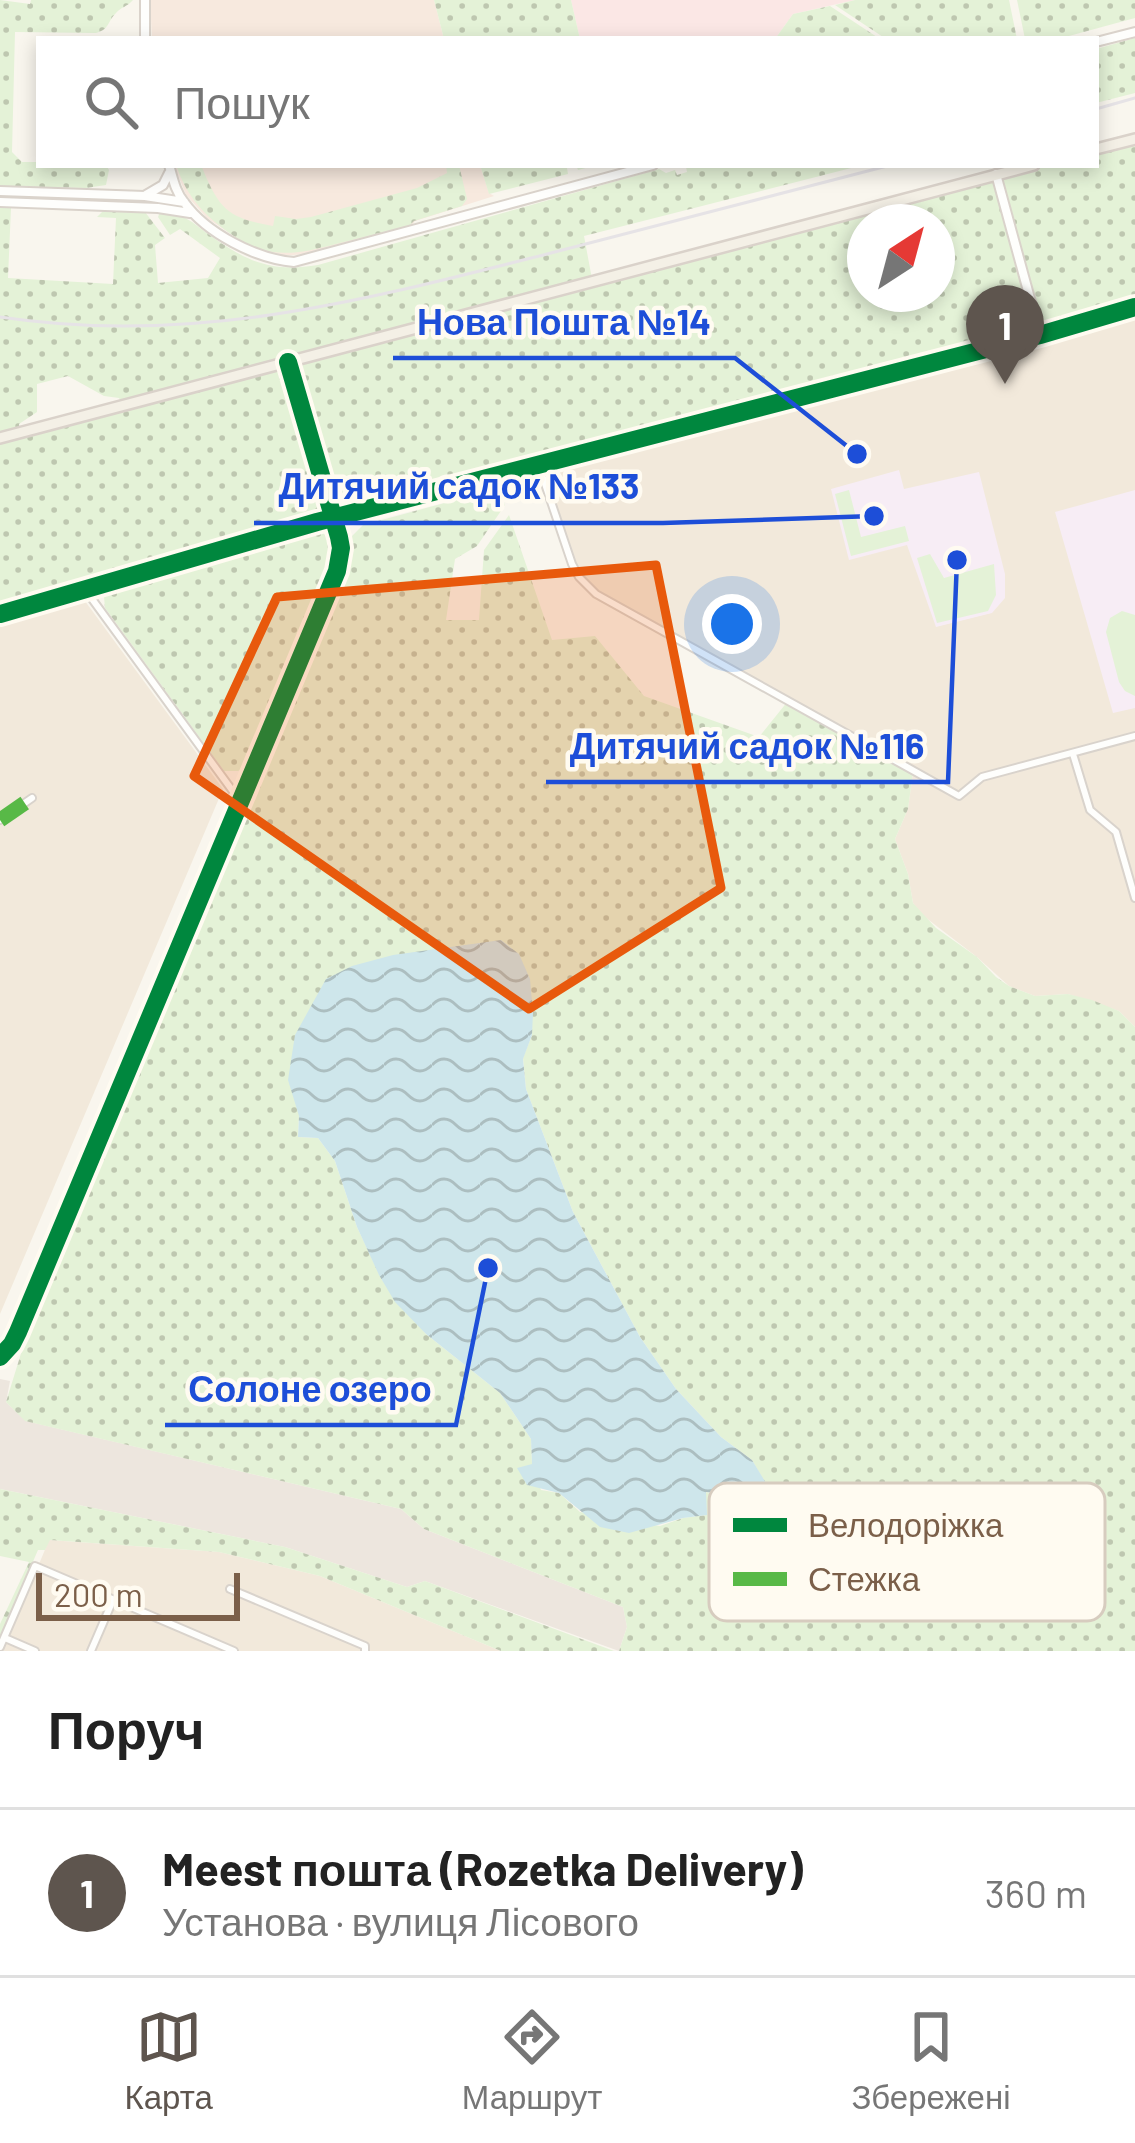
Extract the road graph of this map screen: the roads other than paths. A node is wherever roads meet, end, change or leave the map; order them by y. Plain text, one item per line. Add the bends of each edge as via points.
1 (145, 0) edge
2 (1135, 32) edge
3 (146, 36) edge
4 (1099, 41) edge
5 (1135, 139) edge
6 (1099, 148) edge
7 (169, 168) edge
8 (170, 168) edge
9 (641, 168) edge
10 (1021, 168) edge
11 (996, 174) junction
12 (0, 191) edge
13 (145, 196) junction
14 (0, 202) edge
15 (184, 202) junction
16 (196, 214) junction
17 (1135, 307) edge
18 (1040, 335) junction
19 (288, 362) junction
20 (0, 438) edge
21 (539, 466) junction
22 (334, 518) junction
23 (84, 588) junction
24 (0, 614) edge
25 (1135, 736) edge
26 (1073, 754) junction
27 (32, 798) dead end
28 (240, 801) junction
29 (0, 820) edge
30 (1135, 898) edge
31 (0, 1357) edge
32 (230, 1589) dead end
33 (113, 1600) junction
34 (4, 1638) junction
35 (0, 1647) edge
36 (35, 1651) edge
37 (91, 1651) edge
38 (234, 1651) edge
39 (365, 1651) edge

1 - 3 street
2 - 4 street
5 - 6 main road
7 - 13 street via 164,185
8 - 15 street
9 - 16 street via 294,262 255,254
10 - 11 main road
11 - 18 street
11 - 19 main road
12 - 13 street
13 - 15 street
14 - 16 street
15 - 16 street
17 - 18 street
18 - 21 street
19 - 20 main road
19 - 22 street
21 - 22 street
21 - 26 street via 572,564 596,594 959,796 982,777
22 - 23 street
22 - 28 street via 337,571
23 - 24 street
23 - 28 street
25 - 26 street
26 - 30 street via 1090,810 1117,832
27 - 29 street
28 - 31 street via 18,1331
32 - 39 street
33 - 34 street via 35,1566
33 - 37 street
33 - 38 street
34 - 35 street
34 - 36 street

